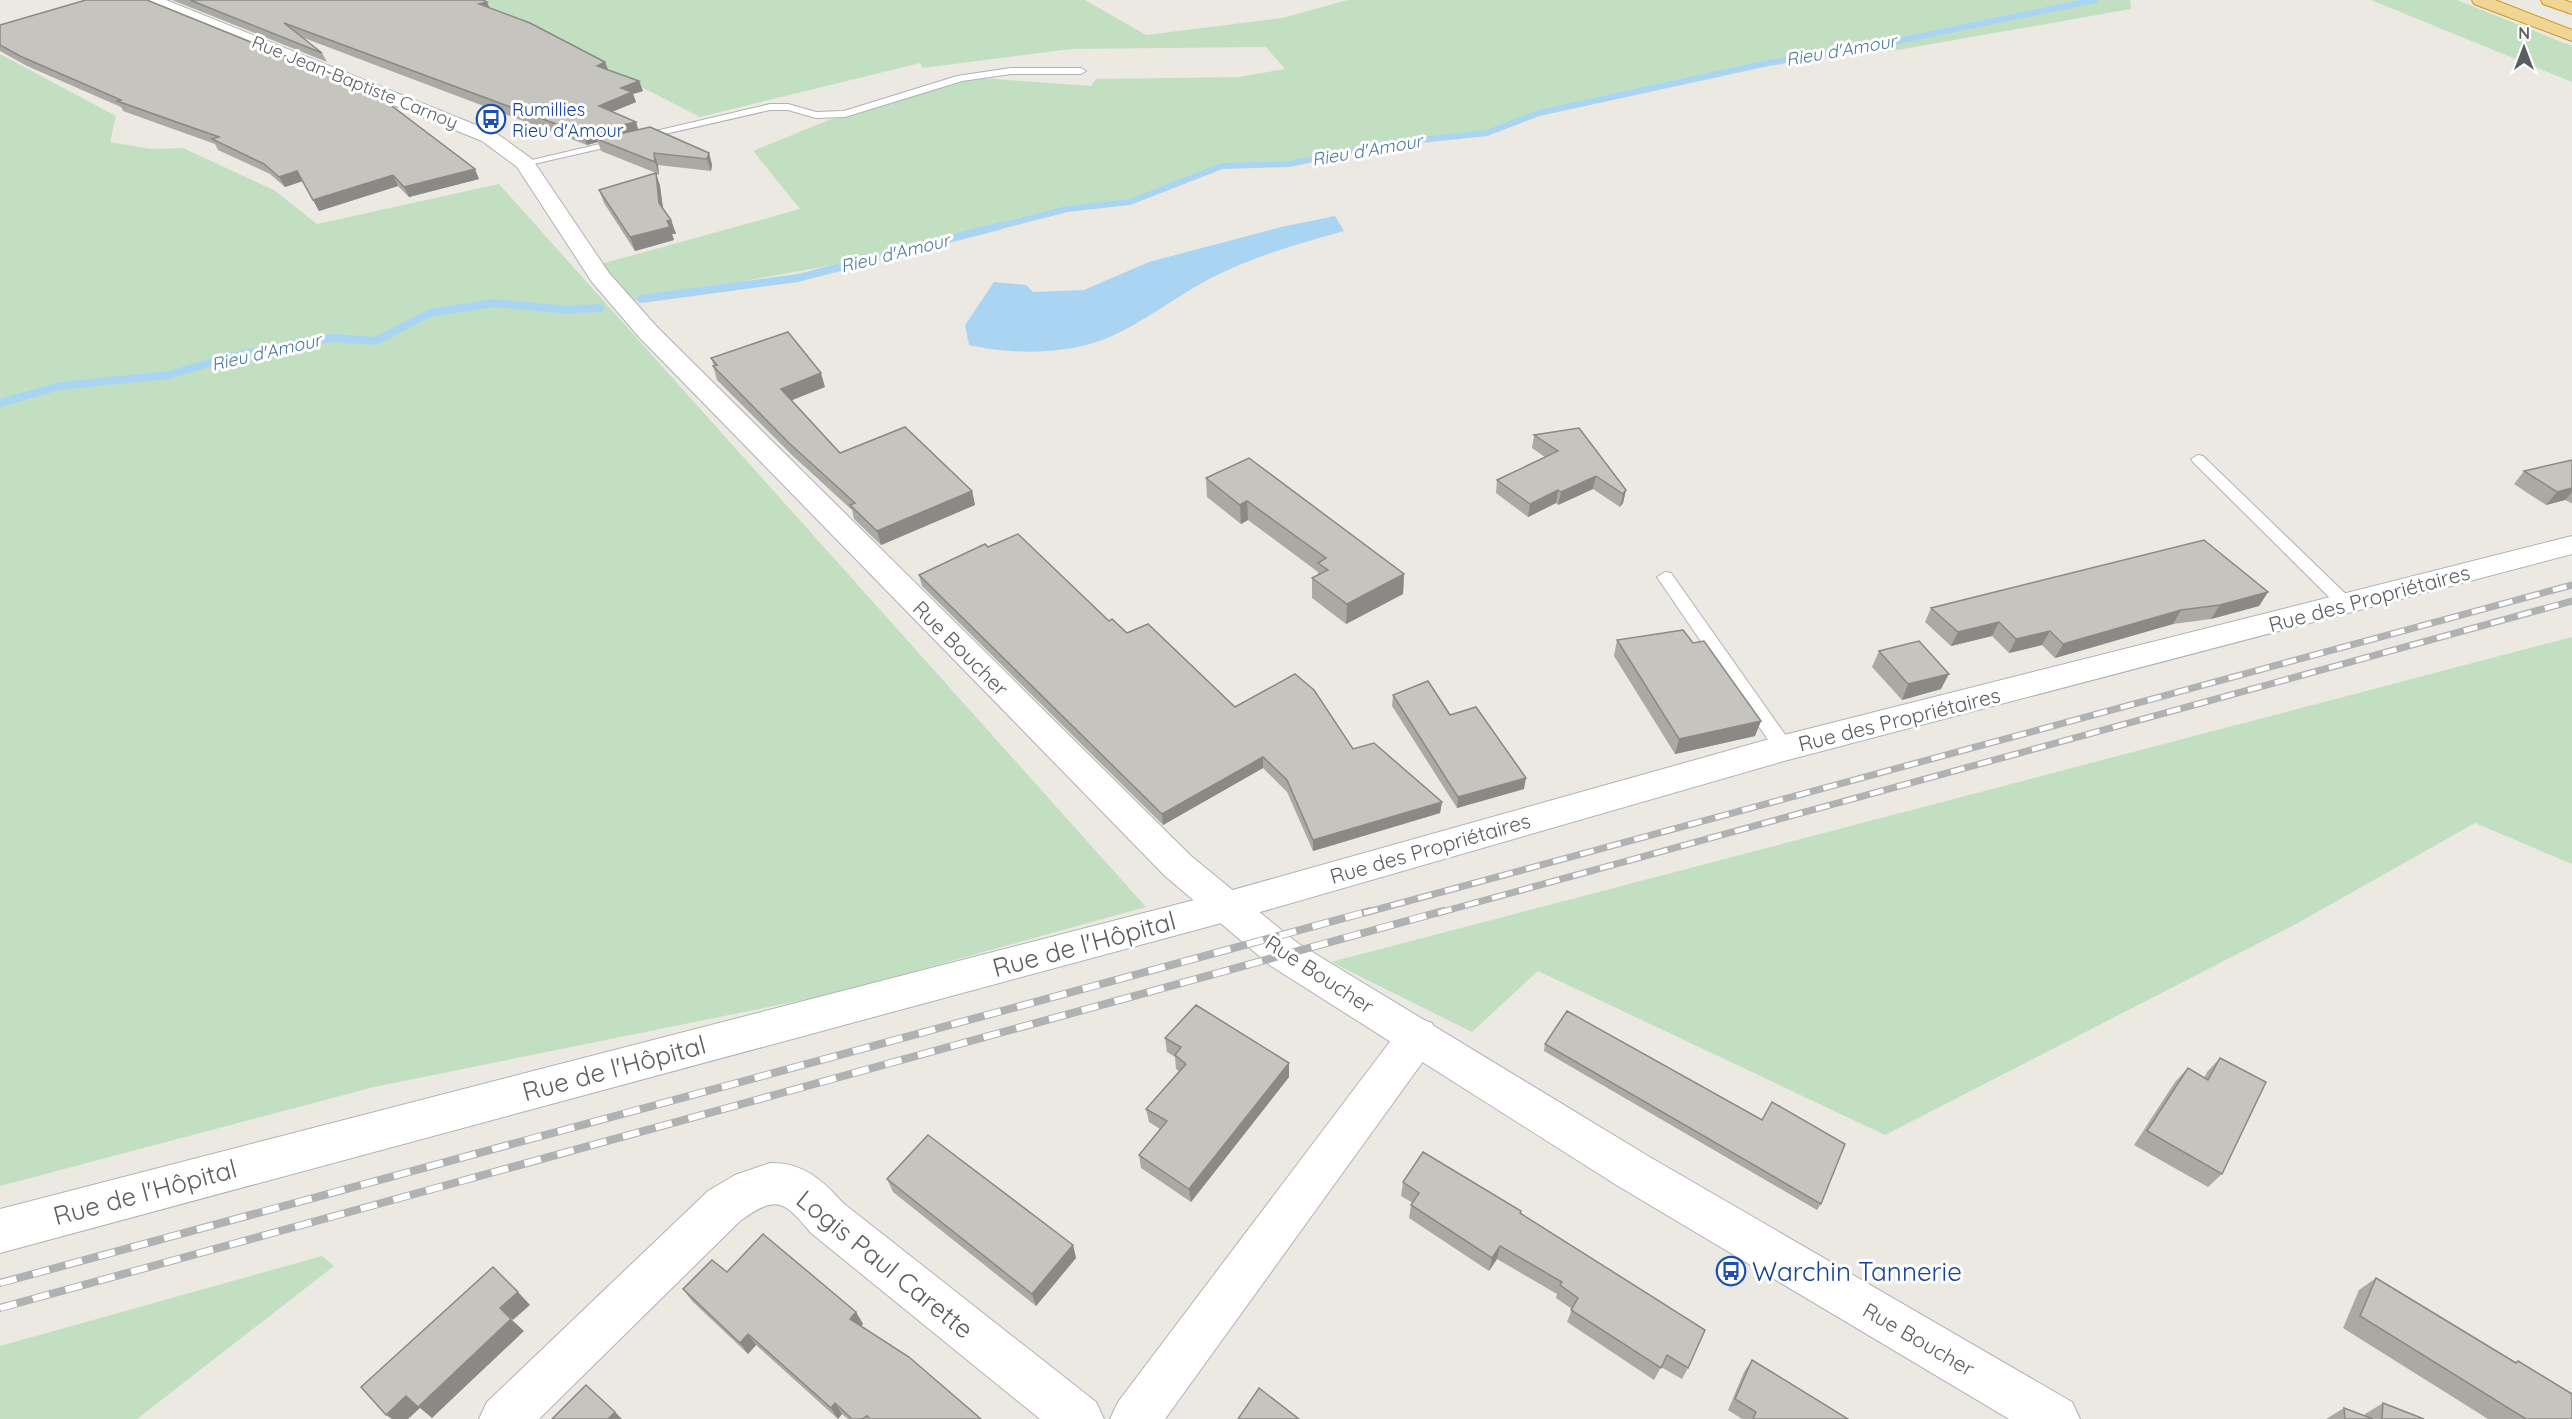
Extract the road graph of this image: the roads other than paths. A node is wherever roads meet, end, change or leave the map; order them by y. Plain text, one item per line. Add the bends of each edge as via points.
1 (152, 0) edge
2 (2480, 0) edge
3 (2549, 0) edge
4 (2572, 9) edge
5 (2572, 36) edge
6 (1081, 71) dead end
7 (525, 163) junction
8 (648, 332) joint
9 (2198, 459) dead end
10 (2572, 545) edge
11 (1665, 577) dead end
12 (2346, 604) junction
13 (1785, 748) junction
14 (1229, 906) junction
15 (1418, 1036) junction
16 (0, 1231) edge
17 (504, 1419) edge
18 (1079, 1419) edge
19 (1135, 1419) edge
20 (2055, 1419) edge

1 - 7 street, Rue Jean-Baptiste Carnoy via 489,137
2 - 5 highway
3 - 4 highway
6 - 7 lane via 1011,71 961,78 845,114 816,115 788,107 770,107
7 - 8 street, Rue Jean-Baptiste Carnoy via 600,277
8 - 14 street, Rue Boucher via 1178,866
9 - 12 lane
10 - 12 street, Rue des Propriétaires
11 - 13 lane
12 - 13 street, Rue des Propriétaires
13 - 14 street, Rue des Propriétaires
14 - 15 street, Rue Boucher via 1286,955
14 - 16 street, Rue de l'Hôpital
15 - 19 street
15 - 20 street, Rue Boucher via 1633,1171
17 - 18 street, Logis Paul Carette via 724,1206 746,1189 774,1183 800,1189 827,1218

